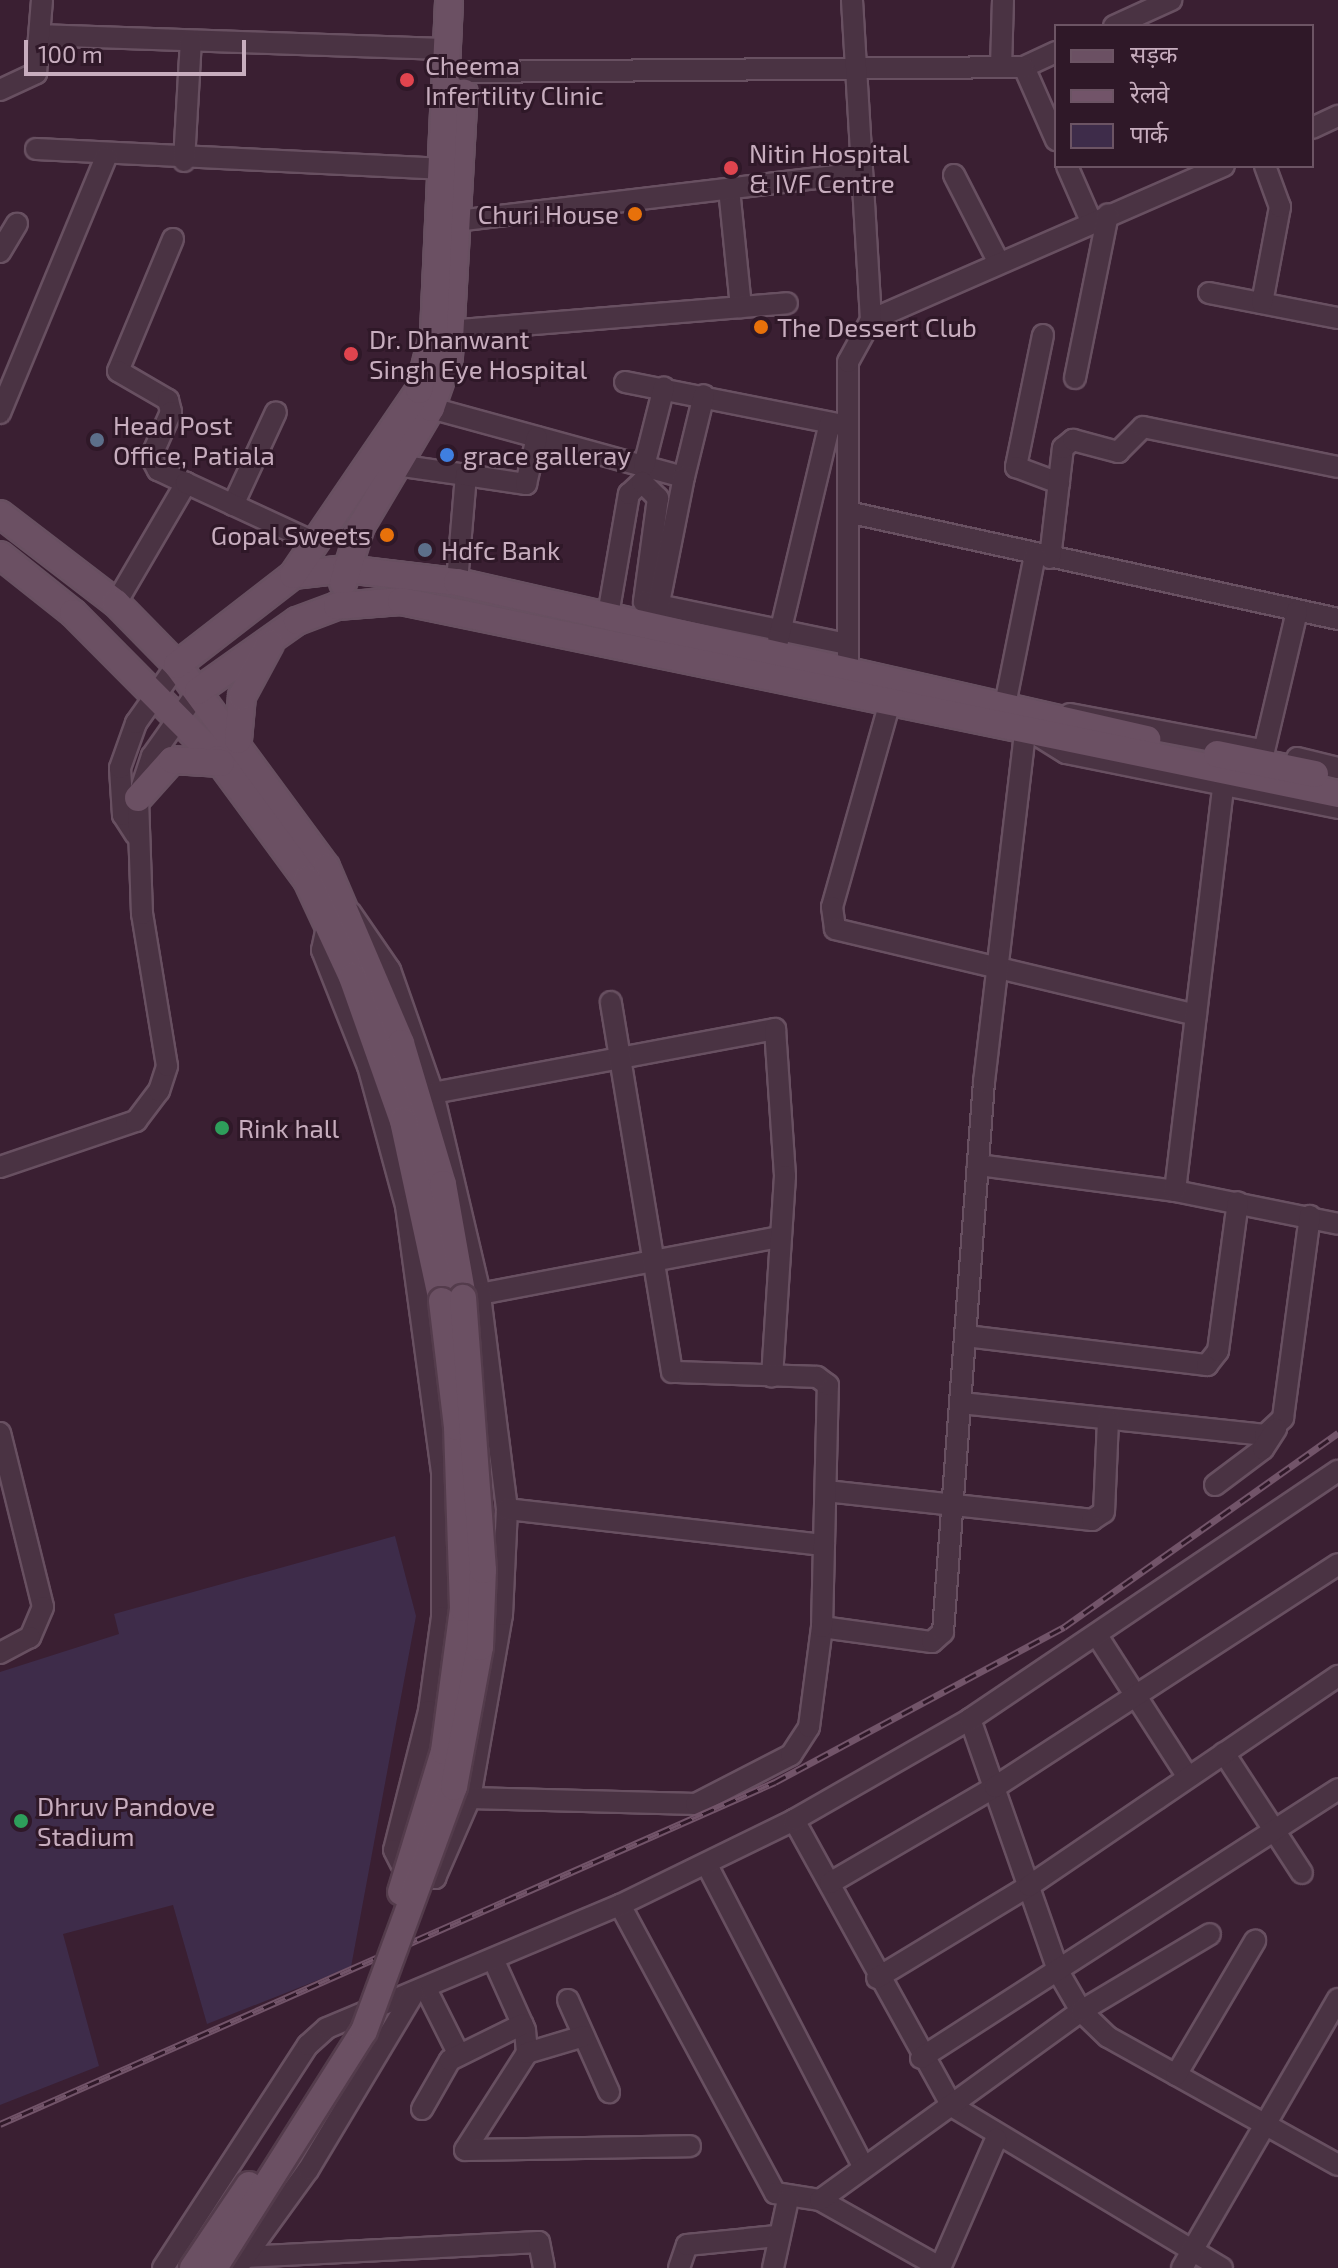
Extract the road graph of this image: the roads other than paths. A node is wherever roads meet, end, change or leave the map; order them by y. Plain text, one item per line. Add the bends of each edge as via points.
1 (42, 0) edge
2 (852, 0) edge
3 (1003, 0) edge
4 (1171, 0) edge
5 (458, 1) edge
6 (1118, 24) edge
7 (40, 35) junction
8 (191, 41) junction
9 (448, 49) junction
10 (1054, 53) edge
11 (1001, 67) junction
12 (1024, 67) junction
13 (855, 69) junction
14 (466, 72) junction
15 (0, 90) edge
16 (1338, 116) edge
17 (1314, 127) edge
18 (1054, 135) edge
19 (36, 149) dead end
20 (106, 157) junction
21 (184, 161) junction
22 (1068, 168) edge
23 (1219, 168) edge
24 (1266, 168) edge
25 (859, 173) junction
26 (954, 175) dead end
27 (440, 182) junction
28 (729, 189) junction
29 (1100, 218) junction
30 (457, 221) junction
31 (17, 224) dead end
32 (173, 239) dead end
33 (0, 252) edge
34 (998, 261) junction
35 (1209, 293) dead end
36 (787, 303) dead end
37 (1262, 303) junction
38 (741, 307) junction
39 (1338, 318) edge
40 (871, 320) junction
41 (445, 331) junction
42 (1043, 335) dead end
43 (1075, 378) dead end
44 (625, 382) dead end
45 (664, 387) junction
46 (704, 395) junction
47 (431, 408) junction
48 (276, 412) dead end
49 (0, 413) edge
50 (840, 425) junction
51 (537, 437) junction
52 (396, 465) junction
53 (644, 466) junction
54 (1338, 467) edge
55 (466, 475) junction
56 (684, 477) junction
57 (186, 483) junction
58 (1059, 483) junction
59 (233, 505) junction
60 (852, 513) junction
61 (0, 514) edge
62 (316, 543) junction
63 (0, 555) edge
64 (1042, 556) junction
65 (346, 569) junction
66 (293, 575) junction
67 (457, 582) junction
68 (116, 603) junction
69 (337, 606) junction
70 (1297, 611) junction
71 (608, 615) junction
72 (656, 616) junction
73 (1338, 619) edge
74 (297, 621) junction
75 (778, 642) junction
76 (177, 665) junction
77 (847, 668) junction
78 (198, 691) junction
79 (155, 695) junction
80 (890, 702) junction
81 (1005, 705) junction
82 (1059, 717) junction
83 (176, 719) junction
84 (1030, 733) junction
85 (238, 740) junction
86 (1264, 751) junction
87 (221, 763) junction
88 (1338, 768) edge
89 (1338, 779) edge
90 (1223, 786) junction
91 (1338, 794) edge
92 (138, 798) junction
93 (1338, 808) edge
94 (136, 835) junction
95 (339, 917) junction
96 (999, 966) junction
97 (611, 1002) dead end
98 (1196, 1015) junction
99 (621, 1056) junction
100 (433, 1093) junction
101 (978, 1165) junction
102 (0, 1167) edge
103 (1175, 1191) junction
104 (1238, 1202) junction
105 (1310, 1216) junction
106 (1338, 1224) edge
107 (780, 1237) junction
108 (657, 1257) junction
109 (461, 1297) junction
110 (966, 1336) junction
111 (772, 1377) junction
112 (961, 1403) junction
113 (1108, 1420) junction
114 (1278, 1426) junction
115 (0, 1433) edge
116 (1338, 1471) edge
117 (1215, 1485) dead end
118 (826, 1491) junction
119 (952, 1504) junction
120 (507, 1509) junction
121 (824, 1545) junction
122 (1338, 1564) edge
123 (822, 1627) junction
124 (1098, 1637) junction
125 (0, 1653) edge
126 (1338, 1676) edge
127 (1136, 1699) junction
128 (429, 1711) junction
129 (485, 1718) junction
130 (970, 1719) junction
131 (1224, 1753) junction
132 (1188, 1777) junction
133 (995, 1787) junction
134 (1338, 1789) edge
135 (470, 1798) junction
136 (794, 1820) junction
137 (1275, 1831) junction
138 (707, 1865) junction
139 (1302, 1873) dead end
140 (830, 1883) junction
141 (1029, 1886) junction
142 (620, 1905) junction
143 (1210, 1934) dead end
144 (1255, 1941) dead end
145 (494, 1961) junction
146 (1059, 1973) junction
147 (877, 1978) junction
148 (420, 1991) junction
149 (1338, 1999) edge
150 (568, 2000) dead end
151 (1081, 2011) junction
152 (523, 2024) junction
153 (584, 2036) junction
154 (527, 2053) junction
155 (459, 2055) junction
156 (921, 2058) junction
157 (1176, 2075) junction
158 (609, 2092) dead end
159 (952, 2106) junction
160 (422, 2109) dead end
161 (1265, 2126) junction
162 (996, 2139) junction
163 (690, 2146) dead end
164 (1338, 2165) edge
165 (864, 2168) junction
166 (788, 2199) junction
167 (820, 2200) junction
168 (777, 2236) junction
169 (1187, 2260) edge
170 (363, 2262) edge
171 (241, 2263) edge
172 (163, 2268) edge
173 (193, 2268) edge
174 (214, 2268) edge
175 (544, 2268) edge
176 (679, 2268) edge
177 (773, 2268) edge
178 (941, 2268) edge
179 (1222, 2268) edge

1 - 7 street
2 - 13 street
3 - 11 street
4 - 6 street
5 - 9 main road
5 - 14 main road
7 - 8 street
7 - 15 street via 32,80
8 - 9 street
8 - 21 street
9 - 27 main road
10 - 12 street
11 - 12 street
11 - 13 street
12 - 18 street
13 - 14 street
13 - 25 street
14 - 30 main road
16 - 17 street
19 - 20 street
20 - 21 street
20 - 49 street
21 - 27 street
22 - 29 street
23 - 29 street
24 - 37 street via 1280,207
25 - 28 street
25 - 40 street
26 - 34 street
27 - 41 main road
28 - 30 street
28 - 38 street
29 - 34 street
29 - 43 street
30 - 41 main road
31 - 33 street
32 - 57 street via 118,371 168,400 171,412 151,457 158,470
34 - 40 street
35 - 37 street
36 - 38 street
37 - 39 street
38 - 41 street
40 - 50 street via 848,362
41 - 47 main road
41 - 62 main road via 408,414
42 - 58 street via 1016,467
44 - 45 street
45 - 46 street
45 - 53 street
46 - 50 street
46 - 56 street
47 - 51 street
47 - 52 main road
48 - 59 street
50 - 60 street
50 - 75 street
51 - 53 street
51 - 55 street via 526,484
52 - 55 street
52 - 65 main road
53 - 56 street
54 - 58 street via 1143,427 1118,452 1066,443
55 - 67 street
56 - 72 street
57 - 59 street
57 - 68 street
58 - 64 street
59 - 62 street
60 - 64 street
60 - 77 street
61 - 68 main road
62 - 66 main road
63 - 79 main road via 73,613
64 - 70 street
64 - 81 street
65 - 66 main road
65 - 67 main road
65 - 69 main road
66 - 76 main road
67 - 71 main road
68 - 76 main road
69 - 74 main road
69 - 77 main road via 401,601
70 - 73 street
70 - 86 street
71 - 72 main road
71 - 72 street via 629,494 642,482 658,498 641,596
72 - 75 main road
74 - 78 main road
74 - 85 main road via 249,675
75 - 77 main road
76 - 78 main road
76 - 79 street
77 - 80 main road
77 - 81 main road
78 - 83 street
78 - 85 main road
79 - 83 main road
79 - 94 street via 120,768 118,794
80 - 84 main road
80 - 96 street via 830,919 846,936
81 - 82 main road
82 - 86 street via 1100,714
82 - 89 main road
83 - 87 main road
83 - 92 street via 152,756
84 - 90 street via 1066,753
84 - 91 main road
84 - 96 street
85 - 95 main road via 300,823
86 - 88 street
87 - 92 main road via 172,760
87 - 95 main road
90 - 93 street
90 - 98 street
92 - 94 street
94 - 102 street via 166,1044 159,1091 136,1121
95 - 100 street via 390,970
95 - 109 main road via 443,1184
95 - 128 street via 322,950 368,1066 406,1206 440,1456 442,1617
96 - 98 street
96 - 101 street
97 - 99 street
98 - 103 street
99 - 100 street
99 - 107 street via 775,1029 785,1158
99 - 108 street
100 - 109 street
101 - 103 street
101 - 110 street
103 - 104 street
104 - 105 street
104 - 110 street via 1218,1351 1207,1365
105 - 106 street
105 - 114 street
107 - 108 street
107 - 111 street
108 - 109 street
108 - 111 street via 672,1372
109 - 120 street
109 - 173 main road, bridge via 457,1427 463,1608 438,1775 392,1918 341,2039
109 - 174 main road, bridge via 483,1570 480,1647 454,1787 364,2031
110 - 112 street
111 - 118 street via 817,1377 828,1385
112 - 113 street
112 - 119 street
113 - 114 street via 1254,1437
113 - 119 street via 1099,1518
114 - 117 street via 1263,1449
115 - 125 street via 43,1607 30,1637
116 - 124 street
118 - 119 street
118 - 121 street
119 - 123 street via 939,1639
120 - 121 street
120 - 129 street via 502,1615
121 - 123 street
122 - 127 street
123 - 135 street via 806,1742 708,1798 657,1807
124 - 127 street
124 - 130 street
126 - 131 street
127 - 132 street
127 - 133 street
128 - 129 street via 439,1731 457,1740
128 - 135 street via 394,1850 403,1868 435,1878
129 - 135 street
130 - 133 street
130 - 136 street
131 - 132 street
131 - 137 street
132 - 141 street
133 - 140 street
133 - 141 street
134 - 137 street
136 - 138 street
136 - 140 street
137 - 139 street
137 - 146 street
138 - 142 street
138 - 165 street
140 - 147 street
141 - 146 street
141 - 147 street
142 - 145 street
142 - 166 street via 765,2179
143 - 151 street
144 - 157 street
145 - 148 street
145 - 152 street
146 - 151 street
146 - 156 street
147 - 156 street
148 - 155 street
148 - 171 street via 308,2170
148 - 172 street via 327,2028 308,2045
149 - 161 street
150 - 153 street
151 - 157 street via 1108,2037
151 - 159 street
152 - 154 street
152 - 155 street
153 - 154 street
153 - 158 street
154 - 163 street via 467,2143 471,2155
155 - 160 street via 439,2073
156 - 159 street
157 - 161 street
159 - 162 street
159 - 165 street
161 - 164 street
161 - 169 street
162 - 169 street
162 - 178 street
165 - 167 street
166 - 167 street
166 - 168 street
167 - 178 street
168 - 176 street via 687,2245
168 - 177 street
169 - 179 street
170 - 171 street
170 - 175 street via 539,2242

